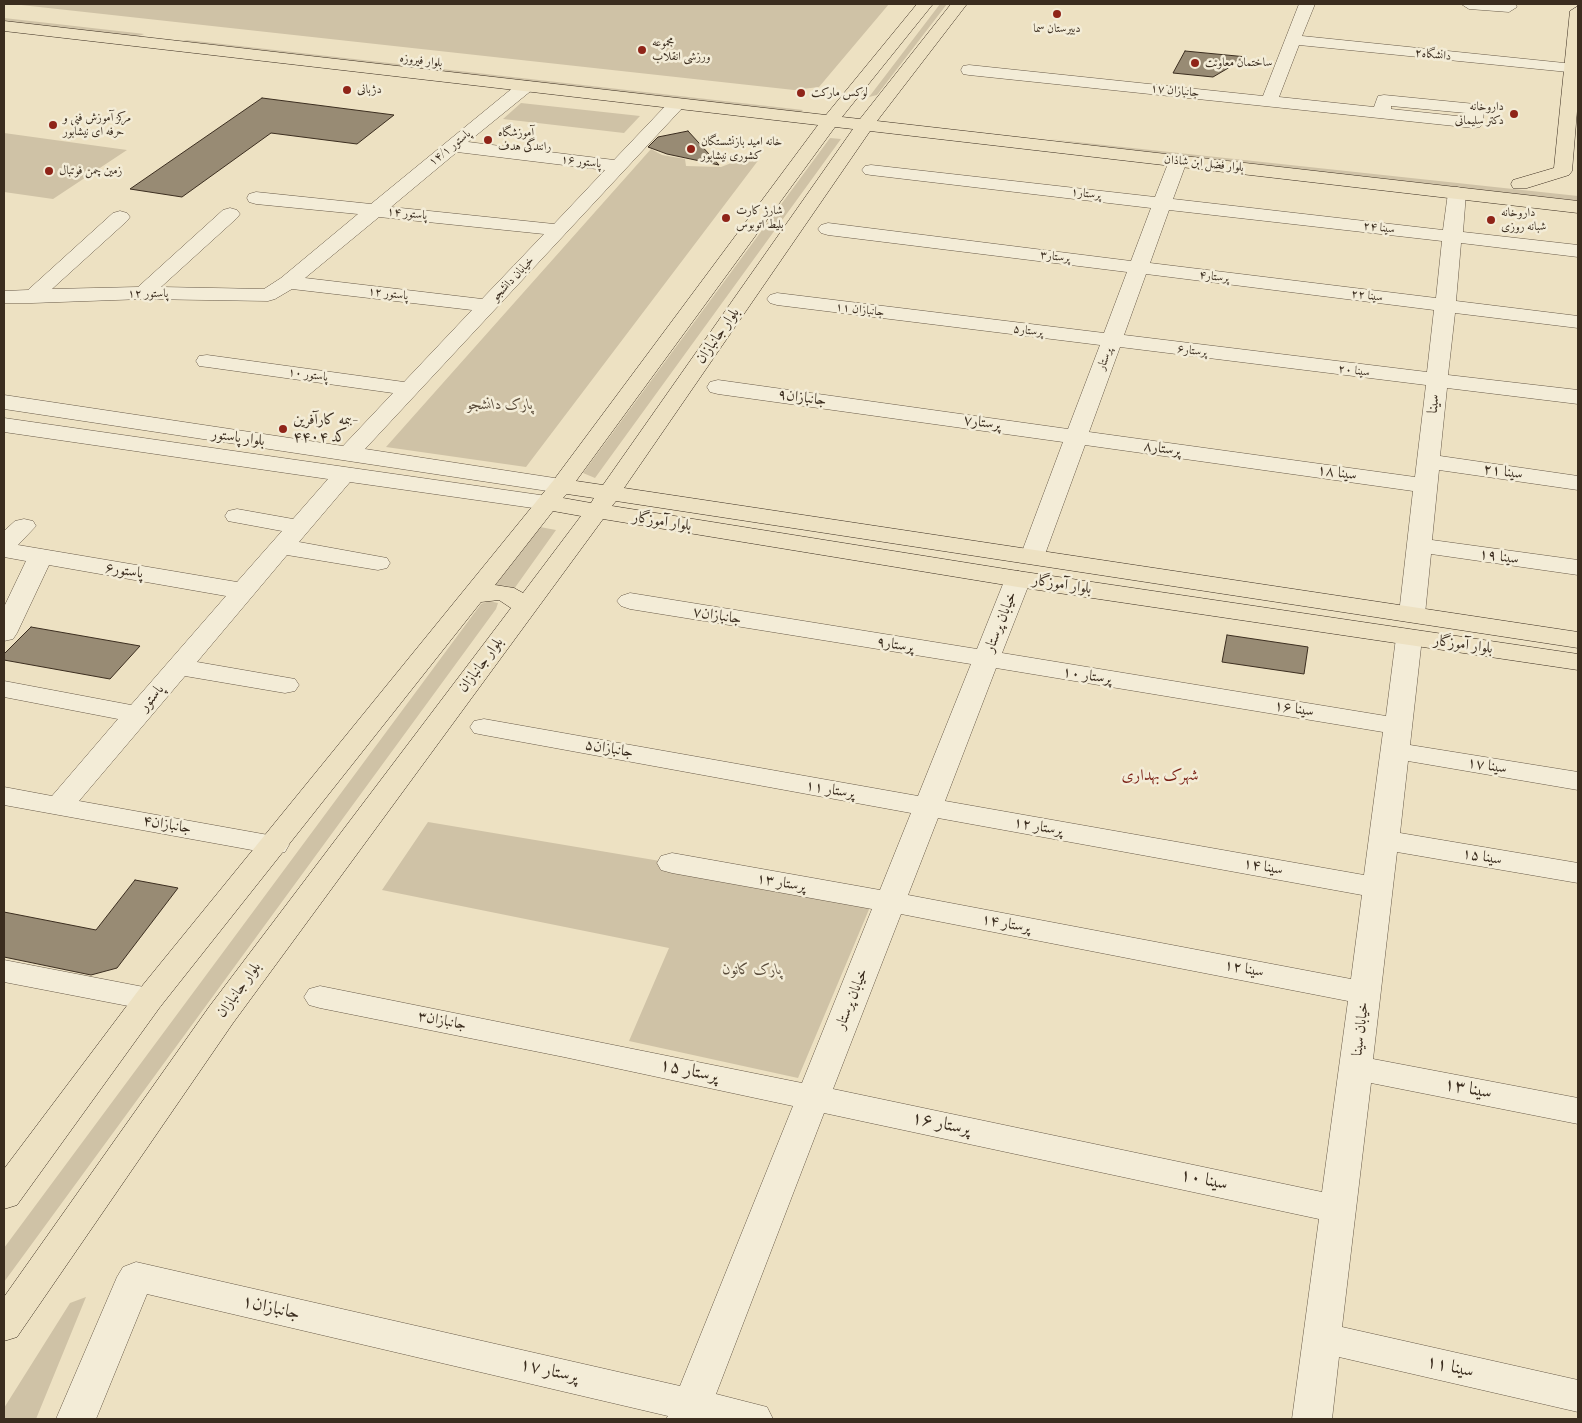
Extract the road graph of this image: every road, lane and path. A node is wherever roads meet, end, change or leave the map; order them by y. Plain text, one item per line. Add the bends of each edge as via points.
1 (925, 4) edge
2 (959, 4) edge
3 (1307, 4) edge
4 (1469, 4) edge
5 (1509, 7) dead end
6 (1578, 12) edge
7 (4, 13) edge
8 (4, 26) edge
9 (174, 32) junction
10 (1293, 40) junction
11 (1383, 42) junction
12 (158, 44) junction
13 (1467, 50) junction
14 (1374, 66) dead end
15 (1574, 69) junction
16 (970, 70) dead end
17 (1460, 77) dead end
18 (526, 86) junction
19 (1269, 101) junction
20 (677, 104) junction
21 (1381, 113) dead end
22 (834, 115) junction
23 (869, 119) junction
24 (994, 132) junction
25 (454, 146) junction
26 (1178, 161) junction
27 (619, 166) junction
28 (871, 170) dead end
29 (1520, 184) junction
30 (1578, 191) edge
31 (1457, 193) junction
32 (270, 195) dead end
33 (1163, 203) junction
34 (1578, 207) edge
35 (375, 210) junction
36 (230, 214) dead end
37 (120, 217) dead end
38 (1306, 220) joint
39 (828, 229) dead end
40 (559, 230) junction
41 (1453, 237) junction
42 (1578, 251) edge
43 (1139, 268) junction
44 (288, 282) junction
45 (1290, 286) joint
46 (143, 293) junction
47 (4, 297) edge
48 (32, 297) junction
49 (777, 300) dead end
50 (488, 306) junction
51 (1445, 306) junction
52 (944, 320) joint
53 (1578, 322) edge
54 (1112, 342) junction
55 (207, 361) dead end
56 (1272, 361) joint
57 (1437, 381) junction
58 (718, 387) dead end
59 (409, 389) junction
60 (1578, 397) edge
61 (4, 402) edge
62 (887, 410) joint
63 (4, 425) edge
64 (168, 427) junction
65 (1077, 437) junction
66 (149, 444) junction
67 (1248, 461) joint
68 (1428, 461) junction
69 (346, 464) junction
70 (1578, 483) edge
71 (1425, 486) junction
72 (554, 495) junction
73 (603, 502) junction
74 (237, 516) dead end
75 (24, 526) dead end
76 (299, 527) junction
77 (4, 544) edge
78 (1419, 545) junction
79 (282, 547) junction
80 (4, 550) edge
81 (41, 557) junction
82 (378, 563) dead end
83 (1025, 568) junction
84 (1578, 568) edge
85 (244, 590) junction
86 (472, 597) junction
87 (630, 601) dead end
88 (525, 606) junction
89 (1410, 626) junction
90 (805, 630) joint
91 (4, 633) edge
92 (1578, 640) edge
93 (986, 659) junction
94 (1578, 662) edge
95 (179, 666) junction
96 (285, 685) dead end
97 (4, 689) edge
98 (1188, 692) joint
99 (138, 715) junction
100 (484, 727) dead end
101 (1398, 739) junction
102 (733, 772) joint
103 (1578, 781) edge
104 (4, 796) edge
105 (60, 806) junction
106 (928, 807) junction
107 (1385, 840) junction
108 (274, 844) junction
109 (1148, 846) joint
110 (672, 864) dead end
111 (1578, 873) edge
112 (1379, 888) junction
113 (890, 902) junction
114 (1122, 946) joint
115 (4, 971) edge
116 (1366, 993) junction
117 (320, 997) dead end
118 (149, 999) junction
119 (564, 1045) joint
120 (1357, 1068) junction
121 (813, 1097) junction
122 (1578, 1111) edge
123 (1069, 1152) joint
124 (4, 1195) edge
125 (1339, 1209) junction
126 (4, 1326) edge
127 (406, 1338) joint
128 (1322, 1338) junction
129 (1578, 1396) edge
130 (688, 1412) edge
131 (76, 1419) edge
132 (753, 1419) edge
133 (1312, 1419) edge

1 - 22 main road
2 - 23 main road, بلوار جانبازان
3 - 10 street
4 - 5 street
6 - 15 main road
7 - 9 main road, بلوار فیروزه
8 - 12 main road, بلوار فیروزه
9 - 12 main road
9 - 22 main road, بلوار فیروزه
10 - 11 street, دانشگاه۲
10 - 19 street
11 - 13 street, دانشگاه۲
11 - 14 street
12 - 18 main road, بلوار فیروزه
13 - 15 street, دانشگاه۲
13 - 17 street
15 - 29 main road via 1563,171
16 - 19 street, جانبازان ۱۷
18 - 20 main road, بلوار فیروزه
18 - 25 street, پاستور ۱۴/۱
19 - 21 street, جانبازان ۱۷
20 - 22 main road, بلوار فیروزه
20 - 27 street, خیابان دانشجو
22 - 23 main road, بلوار فضل ابن شاذان
22 - 72 main road
23 - 24 main road, بلوار فضل ابن شاذان
23 - 73 main road, بلوار جانبازان
24 - 26 main road, بلوار فضل ابن شاذان
24 - 29 main road, بلوار فضل ابن شاذان
25 - 27 street, پاستور ۱۶
25 - 35 street, پاستور ۱۴/۱
26 - 31 main road, بلوار فضل ابن شاذان
26 - 33 street, پرستار
27 - 40 street, خیابان دانشجو
28 - 33 street, پرستار۱
29 - 30 main road, بلوار فضل ابن شاذان
31 - 34 main road, بلوار فضل ابن شاذان
31 - 41 street, سینا
32 - 35 street, پاستور ۱۴
33 - 38 street, پرستار۱
33 - 43 street, پرستار
35 - 40 street, پاستور ۱۴
35 - 44 street, پاستور ۱۴/۱
36 - 46 street
37 - 48 street
38 - 41 street, سینا ۲۴
39 - 43 street, پرستار۳
40 - 50 street, خیابان دانشجو
41 - 42 street, سینا ۲۴
41 - 51 street, سینا
43 - 45 street, پرستار۴
43 - 54 street, پرستار
44 - 46 street, ۱۲ پاستور via 268,295
44 - 50 street, پاستور ۱۲
45 - 51 street, سینا ۲۲
46 - 48 street, ۱۲ پاستور
47 - 48 street, ۱۲ پاستور
49 - 52 street, جانبازان ۱۱
50 - 59 street, خیابان دانشجو
51 - 53 street, سینا ۲۲
51 - 57 street, سینا
52 - 54 street, پرستار۵
54 - 56 street, پرستار۶
54 - 65 street, پرستار
55 - 59 street, پاستور ۱۰
56 - 57 street, سینا ۲۰
57 - 60 street, سینا ۲۰
57 - 68 street, سینا
58 - 62 street, جانبازان۹
59 - 69 street, خیابان دانشجو
61 - 64 street, بلوار پاستور
62 - 65 street, پرستار۷
63 - 66 street, بلوار پاستور
64 - 66 street
64 - 69 street, بلوار پاستور
65 - 67 street, پرستار۸
65 - 83 street, پرستار
66 - 69 street, بلوار پاستور
67 - 71 street, سینا ۱۸
68 - 70 street, سینا ۲۱
68 - 71 street, سینا
69 - 72 street, بلوار پاستور
69 - 76 street, خیابان دانشجو
71 - 78 street, سینا
72 - 73 main road, بلوار آموزگار
72 - 86 main road
73 - 83 main road, بلوار آموزگار
73 - 88 main road, بلوار جانبازان
74 - 76 street
75 - 77 street
76 - 79 street, پاستور
78 - 84 street, سینا ۱۹
78 - 89 street, سینا
79 - 82 street
79 - 85 street, پاستور
80 - 81 street, پاستور۶
81 - 85 street, پاستور۶
81 - 91 street
83 - 89 main road, بلوار آموزگار
83 - 93 street, خیابان پرستار
85 - 95 street, پاستور
86 - 88 main road via 487,592 504,593
86 - 108 main road
87 - 90 street, جانبازان۷
88 - 126 main road, بلوار جانبازان via 221,1014
89 - 92 main road, بلوار آموزگار
89 - 94 main road, بلوار آموزگار
89 - 101 street, خیابان سینا
90 - 93 street, پرستار۹
93 - 98 street, پرستار ۱۰
93 - 106 street, خیابان پرستار
95 - 96 street
95 - 99 street, پاستور
97 - 99 street
98 - 101 street, سینا ۱۶
99 - 105 street, پاستور
100 - 102 street, جانبازان۵
101 - 103 street, سینا ۱۷
101 - 107 street, خیابان سینا
102 - 106 street, پرستار ۱۱
104 - 105 street, جانبازان۴
105 - 108 street, جانبازان۴
106 - 109 street, پرستار ۱۲
106 - 113 street, خیابان پرستار
107 - 111 street, سینا ۱۵
107 - 112 street, خیابان سینا
108 - 118 main road
109 - 112 street, سینا ۱۴
110 - 113 street, پرستار ۱۳
112 - 116 street, خیابان سینا
113 - 114 street, پرستار ۱۴
113 - 121 street, خیابان پرستار
114 - 116 street, سینا ۱۲
115 - 118 street
116 - 120 street, خیابان سینا
117 - 119 street, جانبازان۳
118 - 124 main road
119 - 121 street, پرستار ۱۵
120 - 122 street, سینا ۱۳
120 - 125 street, خیابان سینا
121 - 123 street, پرستار ۱۶
121 - 130 street, خیابان پرستار
123 - 125 street, سینا ۱۰
125 - 128 street, خیابان سینا
127 - 130 street, پرستار ۱۷
127 - 131 street, جانبازان۱ via 136,1277
128 - 129 street, سینا ۱۱
128 - 133 street, خیابان سینا
130 - 132 street, پرستار ۱۷

